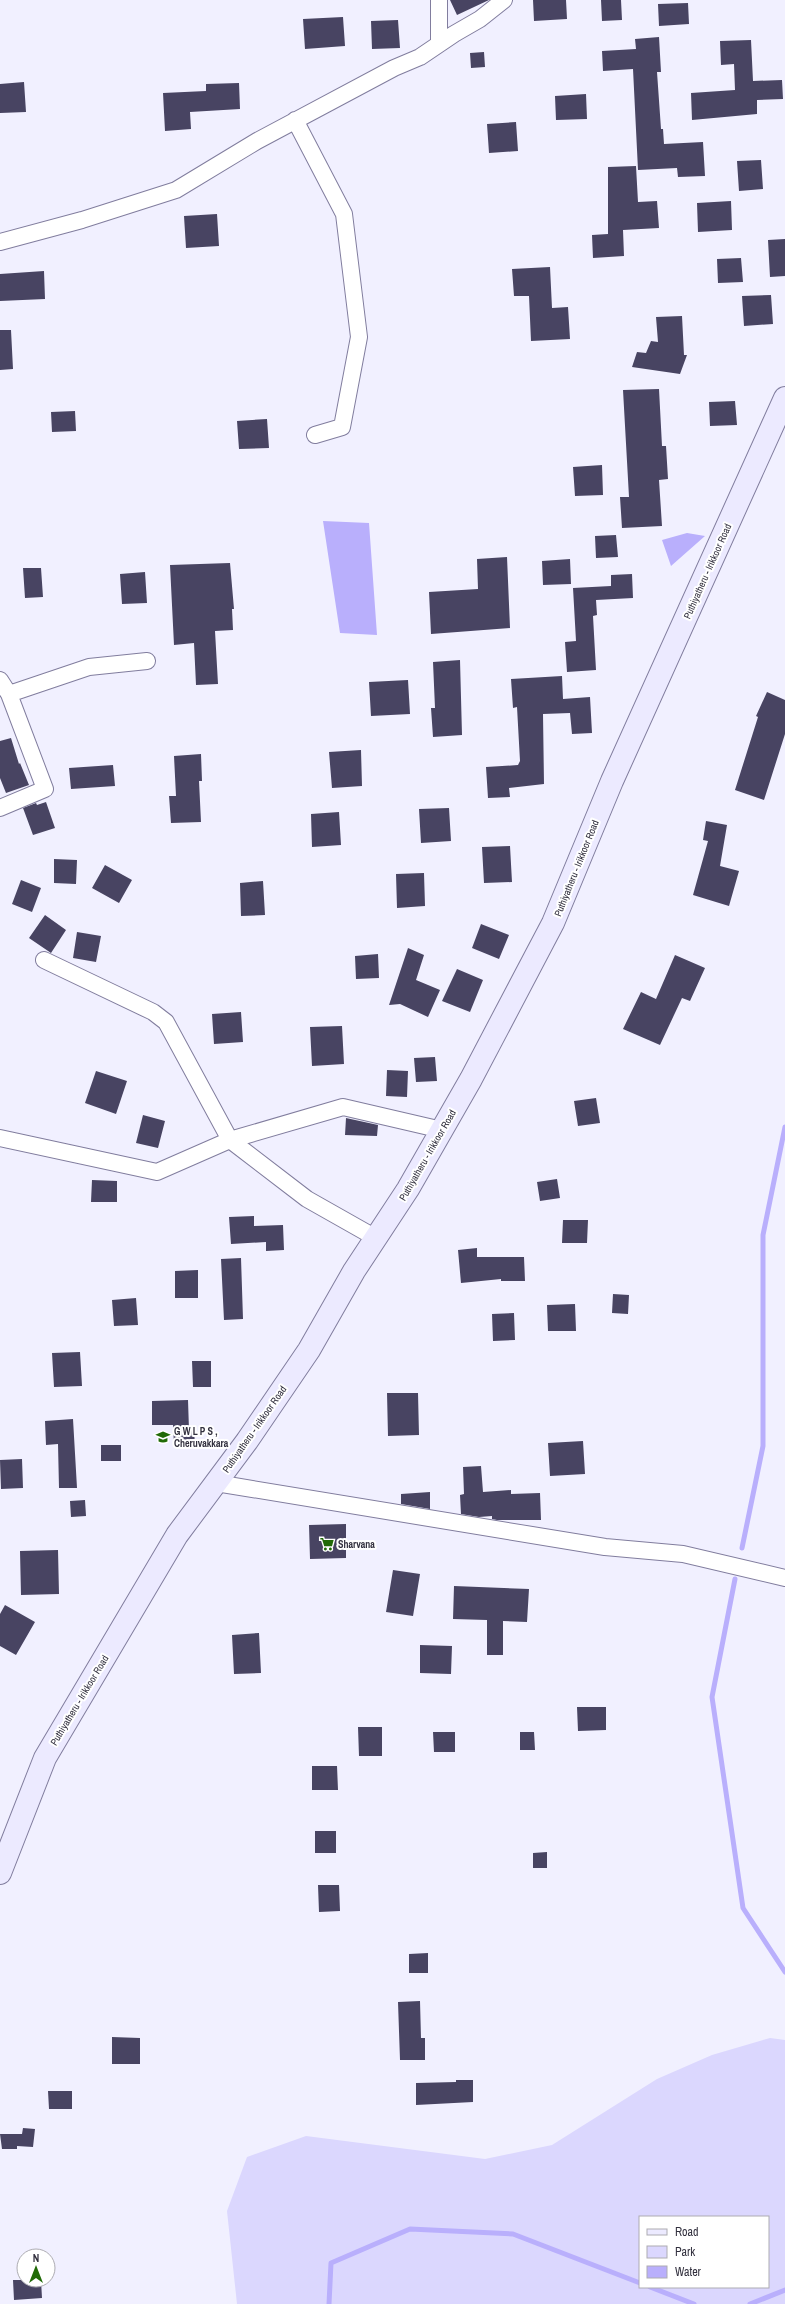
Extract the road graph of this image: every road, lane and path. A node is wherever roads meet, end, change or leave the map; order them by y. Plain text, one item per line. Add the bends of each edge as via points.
1 (439, 0) edge
2 (504, 0) edge
3 (439, 44) junction
4 (295, 120) junction
5 (0, 242) edge
6 (785, 398) edge
7 (315, 435) dead end
8 (147, 661) dead end
9 (0, 680) edge
10 (9, 694) junction
11 (0, 808) edge
12 (44, 960) dead end
13 (442, 1130) junction
14 (0, 1138) edge
15 (230, 1140) junction
16 (376, 1238) junction
17 (216, 1483) junction
18 (785, 1578) edge
19 (0, 1872) edge

1 - 3 street
2 - 3 street via 480,19
3 - 4 street via 420,57
4 - 5 street via 176,190 82,220
4 - 7 street via 344,214 359,337 342,427
6 - 13 main road, Puthiyatheru - Irikkoor Road via 612,781 553,923
8 - 10 street via 89,667
9 - 10 street
10 - 11 street via 45,789
12 - 15 street via 153,1012 166,1022
13 - 15 street via 343,1107
13 - 16 main road, Puthiyatheru - Irikkoor Road
14 - 15 street via 157,1172
15 - 16 street via 307,1199
16 - 17 main road, Puthiyatheru - Irikkoor Road via 309,1350
17 - 18 street via 605,1547 683,1554
17 - 19 main road, Puthiyatheru - Irikkoor Road via 177,1535 44,1758

